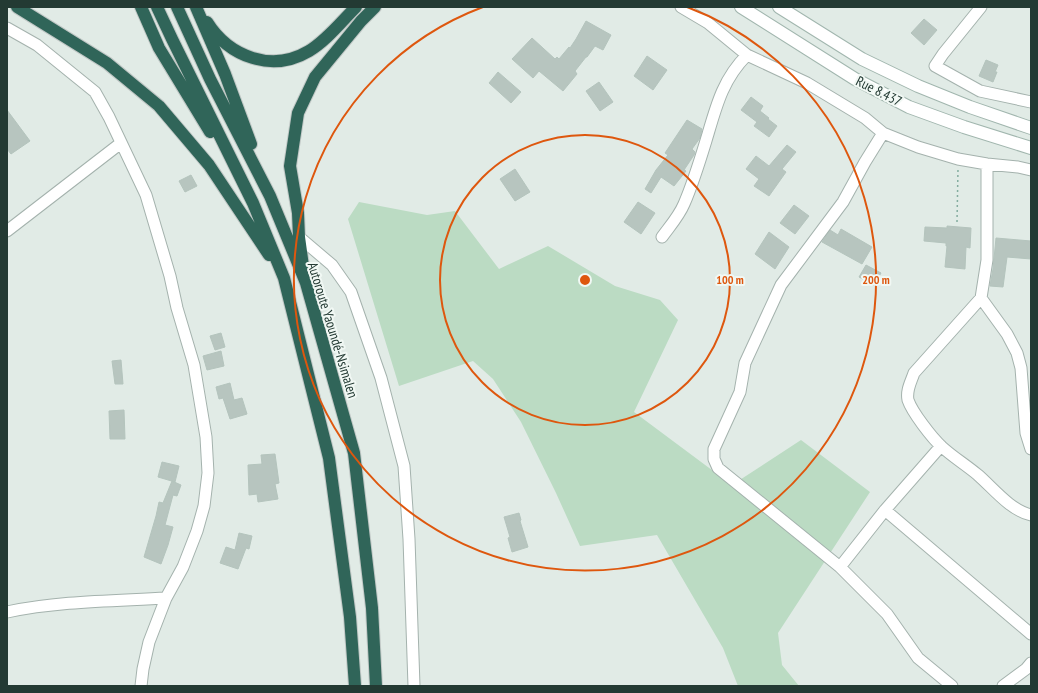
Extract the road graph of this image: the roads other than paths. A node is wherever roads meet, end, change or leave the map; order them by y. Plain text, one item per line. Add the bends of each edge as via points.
1 (17, 7) edge
2 (141, 7) edge
3 (157, 7) edge
4 (177, 7) edge
5 (197, 7) edge
6 (356, 7) edge
7 (375, 7) edge
8 (681, 7) edge
9 (741, 7) edge
10 (779, 7) edge
11 (981, 7) edge
12 (7, 28) edge
13 (747, 55) junction
14 (1031, 102) edge
15 (1031, 128) edge
16 (883, 133) junction
17 (121, 143) junction
18 (1031, 148) edge
19 (987, 164) junction
20 (1031, 170) edge
21 (270, 196) junction
22 (253, 203) junction
23 (7, 231) edge
24 (299, 236) junction
25 (662, 237) dead end
26 (284, 278) junction
27 (306, 283) junction
28 (981, 298) junction
29 (941, 446) junction
30 (1031, 449) edge
31 (885, 510) junction
32 (1031, 515) edge
33 (840, 567) junction
34 (166, 598) junction
35 (7, 612) edge
36 (1031, 634) edge
37 (1031, 663) edge
38 (141, 686) edge
39 (355, 686) edge
40 (376, 686) edge
41 (414, 686) edge
42 (952, 686) edge
43 (1003, 686) edge

1 - 26 highway via 107,63 159,106 209,165
2 - 22 highway via 159,48
3 - 22 highway
4 - 21 highway, Autoroute Yaoundé-Nsimalen via 210,79
5 - 6 highway via 213,31 241,54 275,62 309,51 326,38
5 - 21 highway
7 - 24 highway via 316,77 298,113 290,166
8 - 13 street via 708,23
9 - 18 main road, Rue 8.437 via 855,79 909,107
10 - 15 main road, Rue 8.437 via 862,59 918,86
11 - 14 street via 935,66 980,92
12 - 17 street via 37,45 95,92
13 - 16 street via 807,83 865,118
13 - 25 street via 737,65 723,88 684,204
16 - 19 street via 958,159
16 - 33 street via 843,202 781,285 745,363 740,392 714,449 714,459 718,468
17 - 23 street
17 - 34 street via 146,195 157,229 194,365 206,437 208,473 204,506 183,567
19 - 20 street
19 - 28 street via 987,260
21 - 27 highway, Autoroute Yaoundé-Nsimalen
22 - 26 highway
24 - 27 highway
24 - 41 street via 332,266 351,292 381,378 404,466
26 - 39 highway via 329,458 350,617
27 - 40 highway, Autoroute Yaoundé-Nsimalen via 354,453 372,608
28 - 29 street via 914,373 908,388 908,400 928,432
28 - 30 street via 1007,334 1017,353 1021,368 1026,433
29 - 31 street
29 - 32 street via 1009,503
31 - 33 street
31 - 36 street
33 - 42 street via 887,614 918,658
34 - 35 street via 70,604
34 - 38 street via 149,642
37 - 43 street via 1026,670

